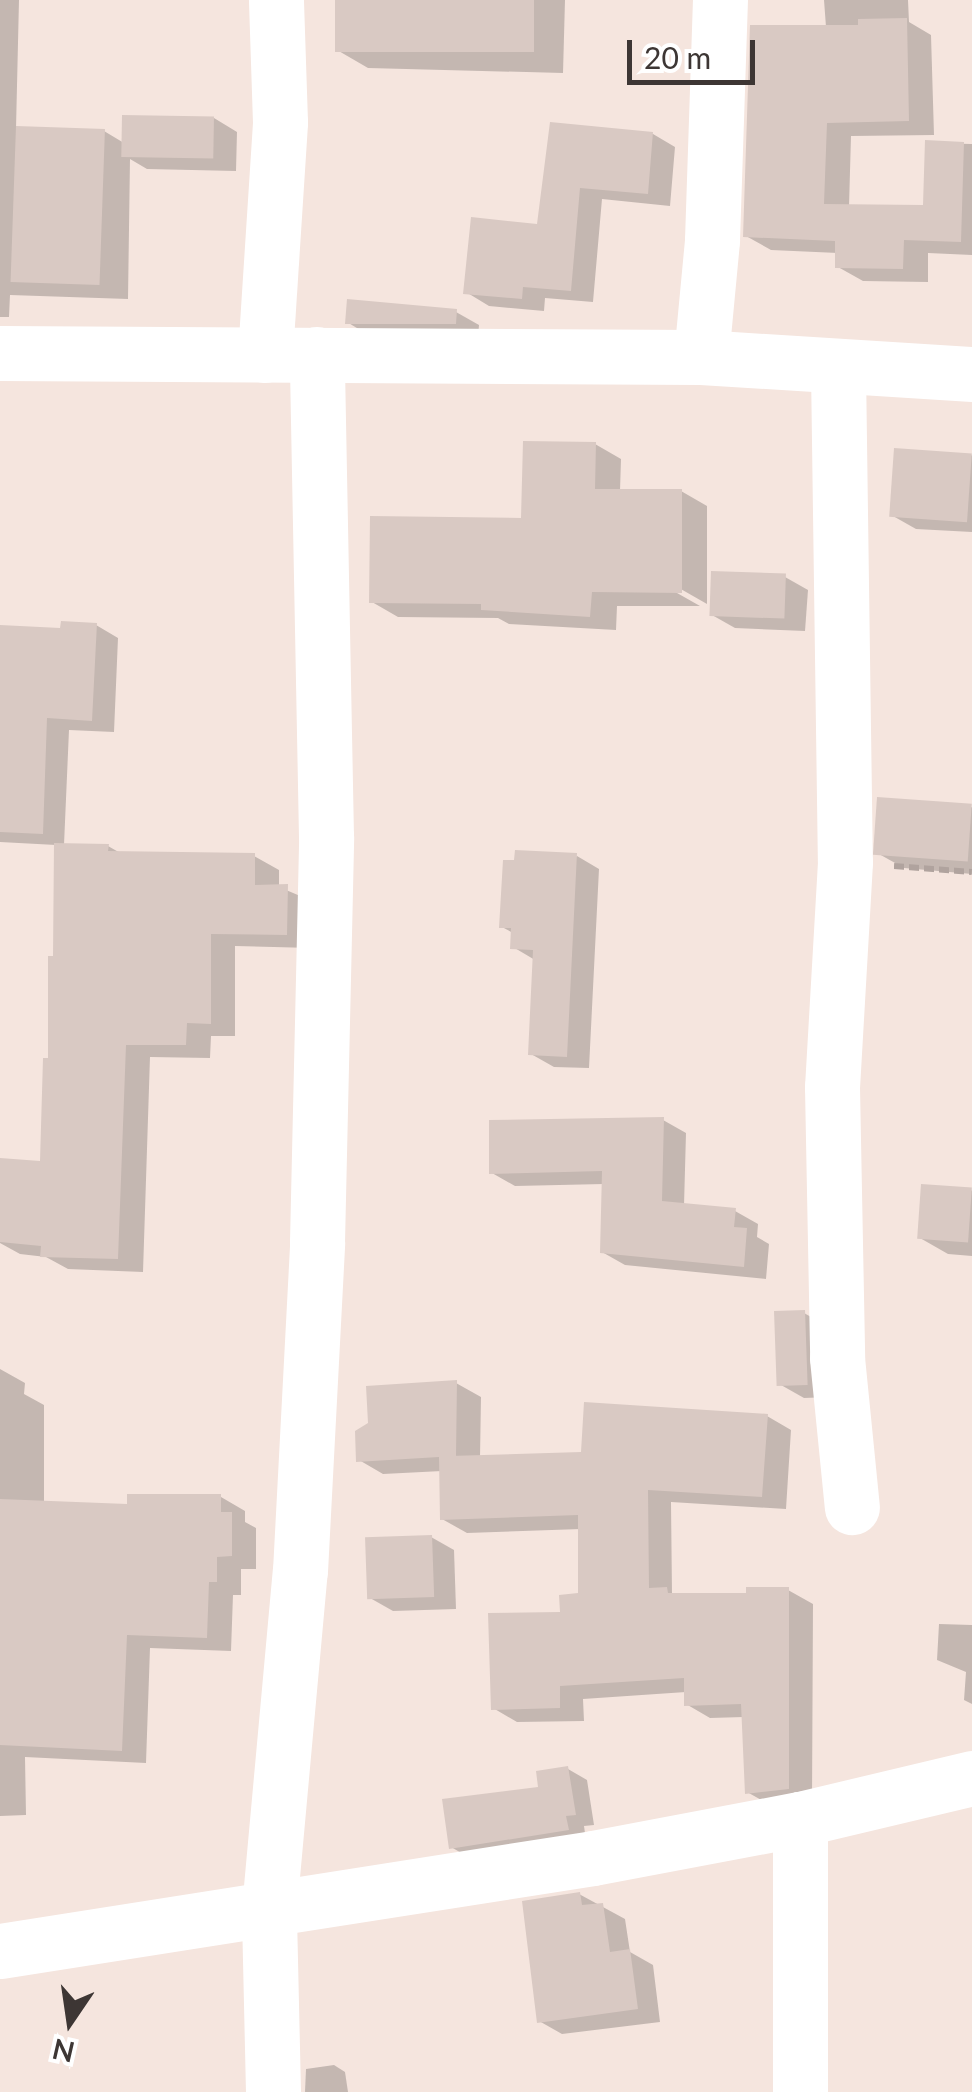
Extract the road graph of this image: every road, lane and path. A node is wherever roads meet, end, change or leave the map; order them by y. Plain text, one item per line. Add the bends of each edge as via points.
1 (276, 0) edge
2 (720, 0) edge
3 (0, 353) edge
4 (291, 354) junction
5 (700, 357) junction
6 (838, 370) junction
7 (972, 374) edge
8 (845, 862) junction
9 (972, 872) edge
10 (852, 1508) dead end
11 (972, 1778) edge
12 (800, 1819) junction
13 (269, 1909) junction
14 (0, 1950) edge
15 (273, 2092) edge
16 (800, 2092) edge

1 - 4 street
2 - 5 street via 712,240
3 - 4 street
4 - 5 street
4 - 13 street via 326,837 318,1242 300,1570
5 - 6 street
6 - 7 street
6 - 8 street
8 - 9 path
8 - 10 street via 832,1087 838,1358
11 - 12 street
12 - 13 street
12 - 16 street
13 - 14 street
13 - 15 street

